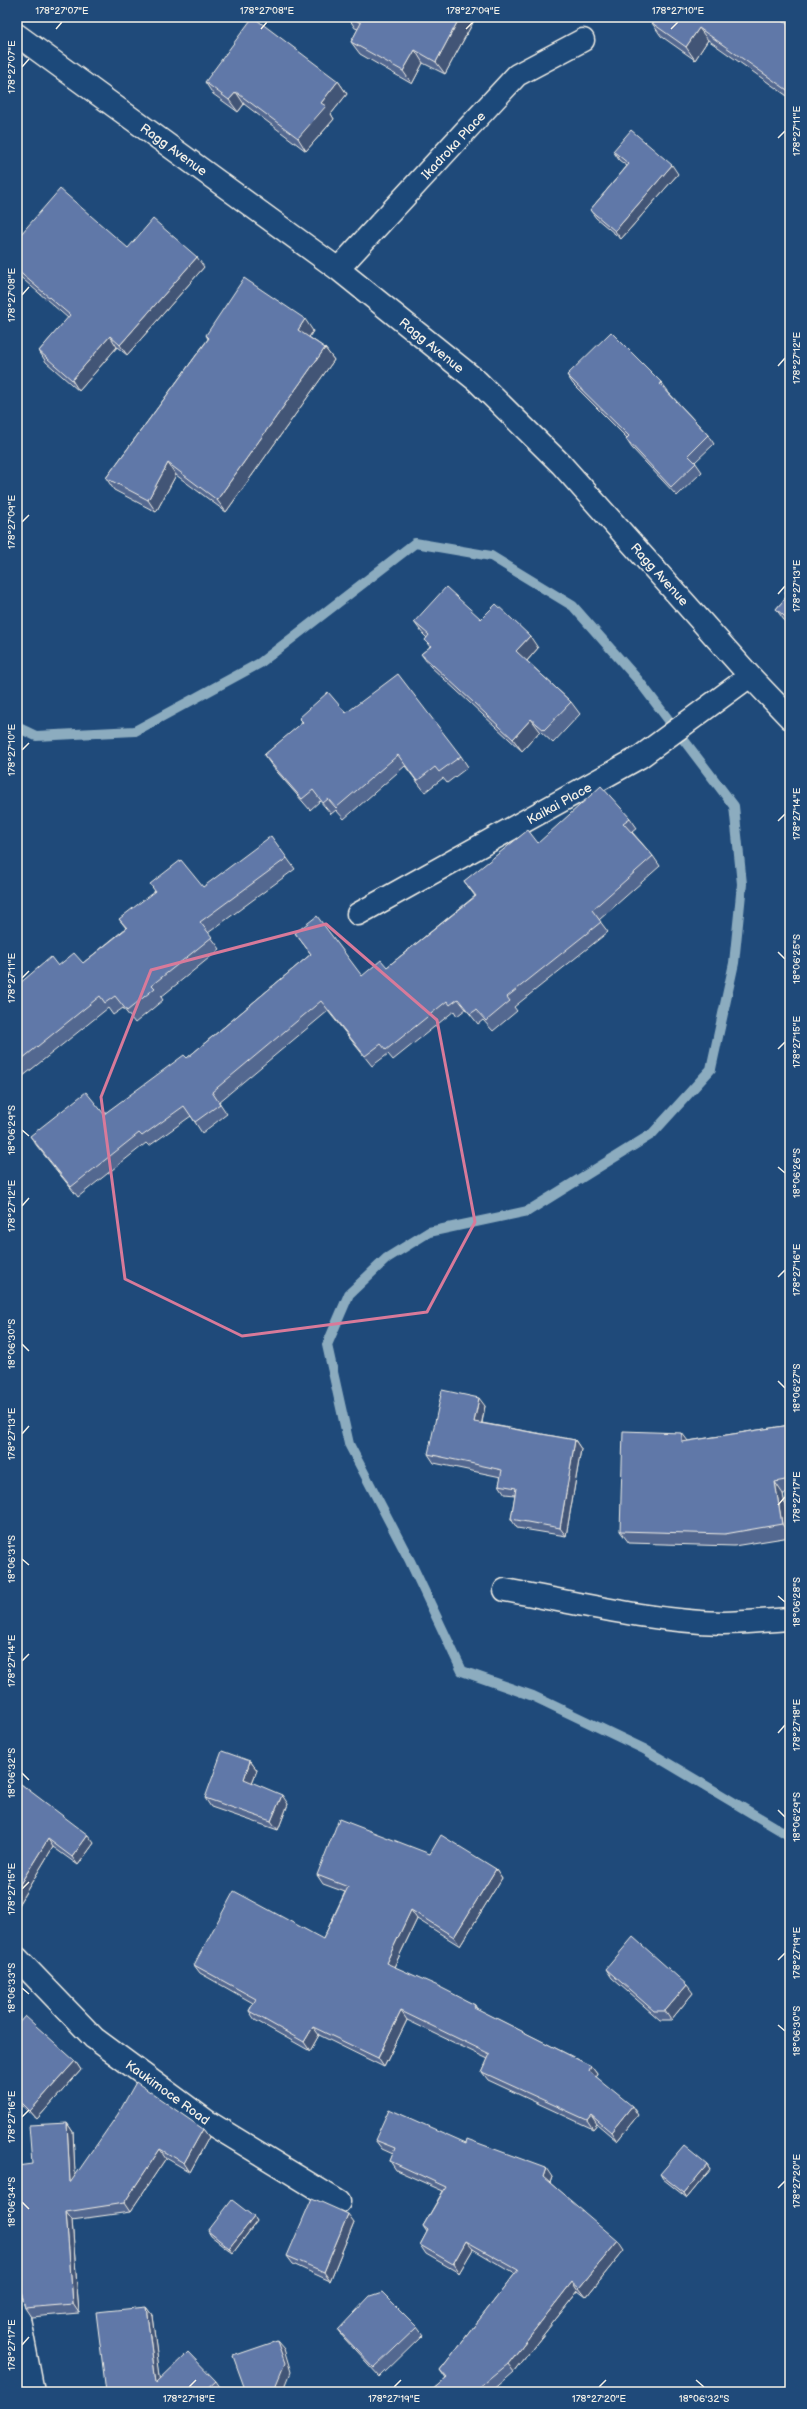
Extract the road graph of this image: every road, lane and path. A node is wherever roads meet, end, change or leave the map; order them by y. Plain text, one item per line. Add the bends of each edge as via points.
1 (17, 35) edge
2 (583, 40) dead end
3 (338, 269) junction
4 (750, 676) junction
5 (790, 718) edge
6 (358, 914) dead end
7 (505, 1590) dead end
8 (790, 1619) edge
9 (17, 1958) edge
10 (339, 2202) dead end
11 (17, 2308) edge
12 (33, 2392) edge

1 - 3 street, Ragg Avenue
2 - 3 street, Ikadroka Place via 517,75
3 - 4 street, Ragg Avenue via 477,381 562,464
4 - 5 street, Ragg Avenue
4 - 6 street, Kaikai Place via 640,757
7 - 8 street via 640,1615 683,1620 724,1623
9 - 10 street, Kaukimoce Road via 94,2038 208,2122
11 - 12 street

